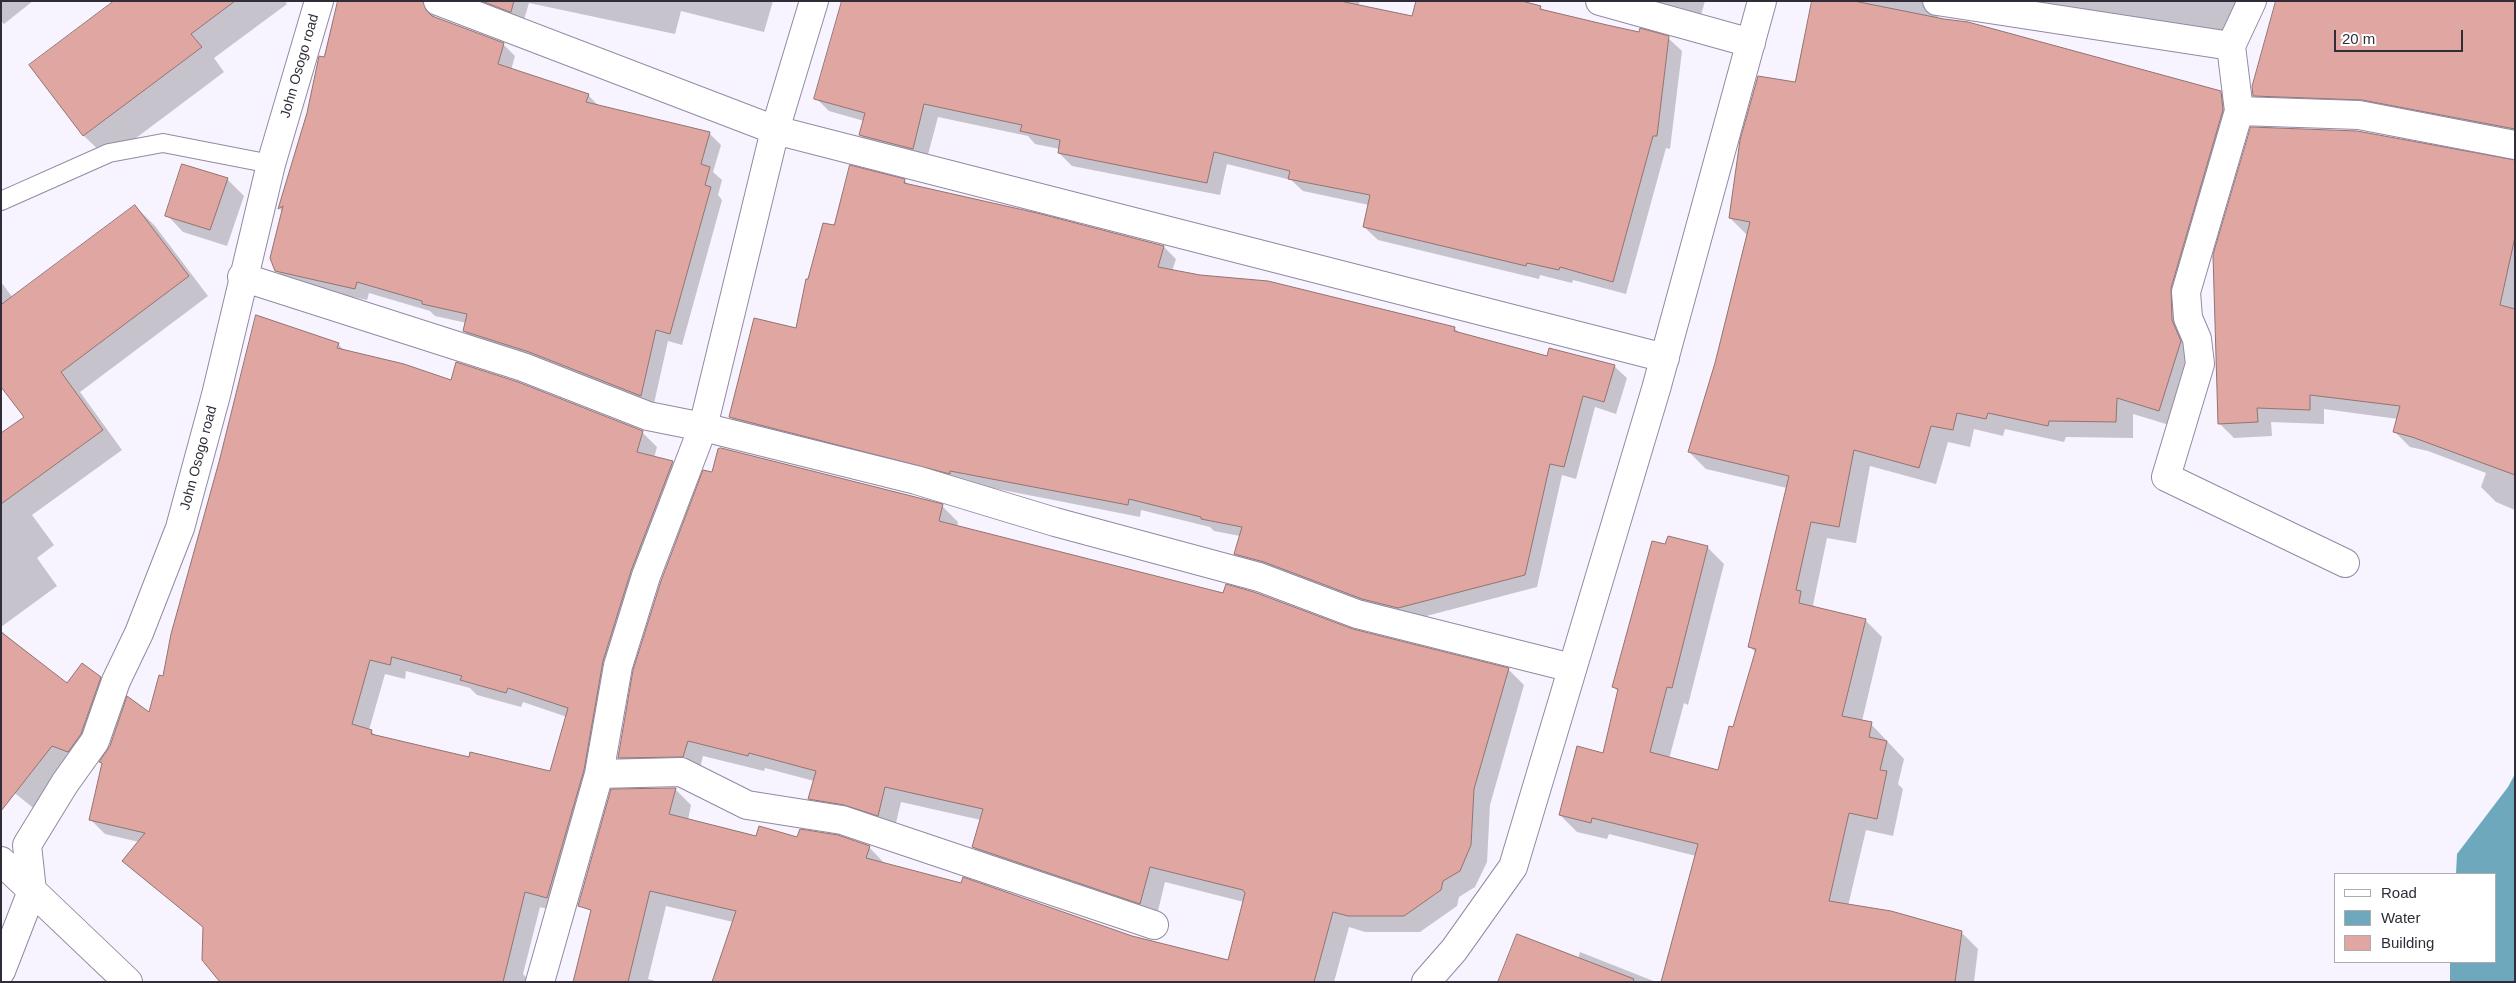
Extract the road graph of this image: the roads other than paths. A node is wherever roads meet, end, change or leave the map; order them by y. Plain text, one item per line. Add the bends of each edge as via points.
1 (319, 1) edge
2 (438, 1) edge
3 (814, 1) edge
4 (1600, 1) edge
5 (1762, 1) edge
6 (1937, 1) edge
7 (2252, 1) edge
8 (1751, 43) junction
9 (2231, 46) junction
10 (2239, 111) junction
11 (775, 130) junction
12 (2515, 145) edge
13 (271, 164) junction
14 (1, 202) edge
15 (242, 277) junction
16 (1665, 358) junction
17 (703, 427) junction
18 (2345, 563) dead end
19 (1572, 668) junction
20 (599, 774) junction
21 (1, 861) edge
22 (32, 892) junction
23 (1154, 925) dead end
24 (1, 971) edge
25 (128, 982) edge
26 (540, 982) edge
27 (1426, 982) edge

1 - 13 street, John Osogo road
2 - 11 street
3 - 11 street
4 - 8 street
5 - 8 street
6 - 9 street
7 - 9 street
8 - 16 street
9 - 10 street
10 - 12 street via 2359,115
10 - 18 street via 2186,292 2188,318 2197,340 2200,364 2166,477
11 - 16 street
11 - 17 street
13 - 14 lane via 163,143 109,153
13 - 15 street, John Osogo road
15 - 17 street via 523,367 648,416
15 - 22 street, John Osogo road via 216,395 180,528 94,741 27,845
16 - 19 street
17 - 19 street via 916,480 1055,522 1259,577 1357,614
17 - 20 street via 646,576 618,666
19 - 27 street via 1513,867 1454,950
20 - 23 street via 681,772 747,805 842,820
20 - 26 street
21 - 22 street
22 - 24 street
22 - 25 street

